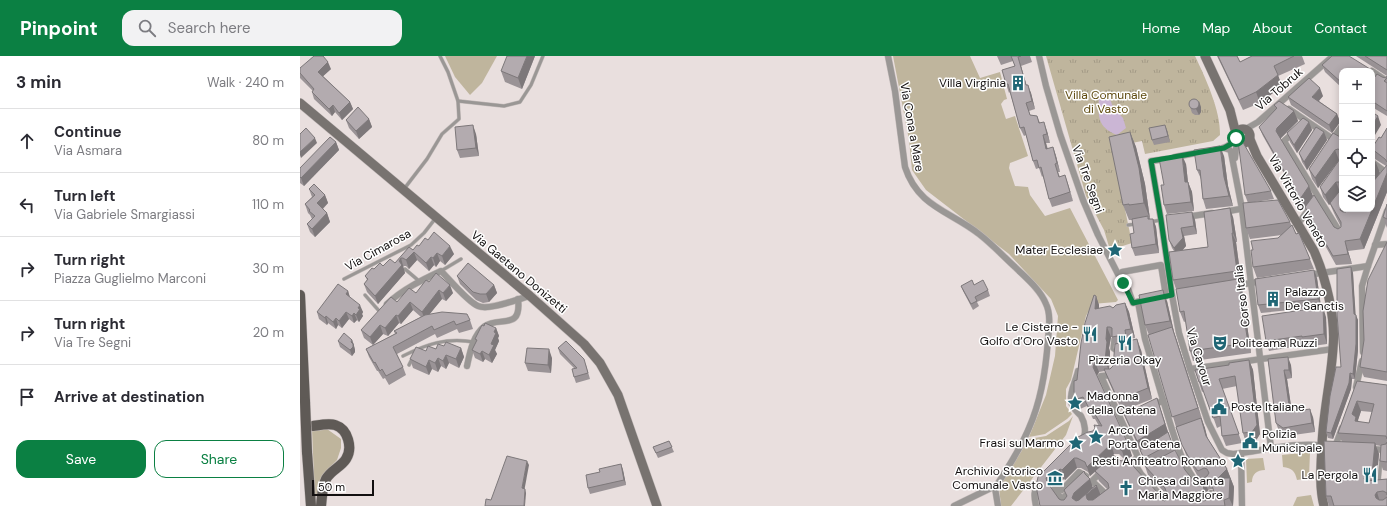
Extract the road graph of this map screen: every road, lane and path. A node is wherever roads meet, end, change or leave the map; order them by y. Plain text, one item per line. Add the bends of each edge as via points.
1 (440, 56) edge
2 (543, 56) edge
3 (888, 56) edge
4 (1039, 56) edge
5 (1205, 56) edge
6 (1333, 56) edge
7 (1375, 75) edge
8 (1387, 81) edge
9 (458, 101) junction
10 (300, 103) edge
11 (1280, 103) junction
12 (1305, 120) junction
13 (1318, 129) junction
14 (1339, 130) edge
15 (1314, 135) edge
16 (1245, 138) junction
17 (1333, 138) junction
18 (1328, 146) edge
19 (1224, 148) junction
20 (1301, 154) edge
21 (1233, 155) junction
22 (1297, 161) junction
23 (1375, 164) edge
24 (1311, 172) edge
25 (1387, 173) edge
26 (1382, 178) edge
27 (1307, 179) junction
28 (403, 190) junction
29 (1322, 191) edge
30 (1318, 197) junction
31 (1256, 207) edge
32 (1332, 208) edge
33 (1242, 209) junction
34 (1387, 211) edge
35 (1328, 213) junction
36 (436, 218) junction
37 (1176, 218) edge
38 (1169, 219) edge
39 (1161, 220) junction
40 (1148, 222) edge
41 (1142, 223) edge
42 (1298, 224) junction
43 (1128, 225) dead end
44 (1341, 234) edge
45 (1387, 244) edge
46 (1375, 245) junction
47 (461, 259) dead end
48 (1368, 266) junction
49 (1358, 268) junction
50 (405, 269) dead end
51 (441, 271) junction
52 (1322, 273) junction
53 (1299, 276) edge
54 (344, 279) dead end
55 (419, 281) junction
56 (1267, 281) edge
57 (1251, 283) junction
58 (1230, 286) edge
59 (1362, 286) junction
60 (364, 294) dead end
61 (1179, 294) edge
62 (300, 295) edge
63 (1169, 295) junction
64 (530, 296) junction
65 (1159, 297) edge
66 (518, 299) junction
67 (1152, 299) edge
68 (1136, 302) junction
69 (378, 314) joint
70 (1113, 339) edge
71 (474, 342) junction
72 (1143, 346) dead end
73 (1333, 349) junction
74 (416, 350) junction
75 (1118, 351) joint
76 (404, 356) dead end
77 (1114, 359) edge
78 (1260, 359) junction
79 (409, 364) edge
80 (467, 366) dead end
81 (1113, 367) edge
82 (1190, 369) junction
83 (1078, 371) edge
84 (1354, 394) edge
85 (1161, 401) junction
86 (1153, 405) edge
87 (1345, 420) edge
88 (1208, 422) junction
89 (1201, 424) edge
90 (313, 426) dead end
91 (1180, 431) edge
92 (1173, 434) junction
93 (1168, 437) edge
94 (1322, 445) junction
95 (1075, 447) edge
96 (1271, 448) junction
97 (1361, 448) edge
98 (1384, 449) edge
99 (1144, 452) edge
100 (1241, 453) junction
101 (1179, 454) junction
102 (1138, 456) junction
103 (1173, 457) edge
104 (1104, 468) edge
105 (1148, 471) edge
106 (1141, 474) junction
107 (1045, 477) edge
108 (1085, 477) junction
109 (1092, 481) junction
110 (1204, 485) edge
111 (995, 488) junction
112 (1379, 488) edge
113 (1211, 493) edge
114 (1062, 498) junction
115 (1166, 505) edge
116 (311, 506) edge
117 (321, 506) edge
118 (657, 506) edge
119 (954, 506) edge
120 (998, 506) edge
121 (1036, 506) edge
122 (1066, 506) edge
123 (1094, 506) edge
124 (1208, 506) edge
125 (1242, 506) edge
126 (1324, 506) edge

1 - 9 lane
2 - 9 lane via 531,85 520,102 504,106
3 - 111 street, Via Cona a Mare via 896,91 905,167 914,186 926,200 984,238 1033,286 1047,304 1047,346 1037,403 1020,448
4 - 68 street, Via Tre Segni via 1060,134 1083,200 1098,235
5 - 16 street, Via Vittorio Veneto
6 - 11 street, Via Tobruk
7 - 8 street
9 - 28 lane via 459,119 438,141
10 - 28 street, Via Gaetano Donizetti via 334,136
11 - 12 street
11 - 16 street, Via Tobruk via 1258,122
12 - 13 street
12 - 22 street via 1284,141
13 - 15 street
13 - 17 street
14 - 17 street
16 - 19 street
16 - 21 street
16 - 42 street, Via Vittorio Veneto via 1281,203
17 - 18 street
19 - 21 street via 1230,150
19 - 39 street via 1151,161
20 - 22 street
21 - 33 street, Corso Italia
22 - 27 street
23 - 25 street
24 - 27 street
25 - 26 street
27 - 30 street
28 - 36 street, Via Gaetano Donizetti
29 - 30 street
30 - 35 street
30 - 42 street
31 - 33 street
32 - 35 street
33 - 37 street
33 - 57 street, Corso Italia
34 - 46 street
35 - 44 street
36 - 54 lane, Via Cimarosa via 411,245
36 - 64 street, Via Gaetano Donizetti
38 - 39 street
39 - 40 lane
39 - 63 street
41 - 43 lane
42 - 52 street, Via Vittorio Veneto via 1314,250
45 - 46 street
46 - 48 street
47 - 51 lane
48 - 49 street
48 - 59 street
49 - 52 street
49 - 59 street
50 - 55 lane
51 - 55 street
51 - 66 street via 478,306 489,307
52 - 53 street
52 - 73 street, Via Vittorio Veneto via 1332,318
55 - 69 street via 401,291
56 - 57 street
57 - 58 street
57 - 78 street, Corso Italia
59 - 84 street via 1361,382
60 - 69 lane
61 - 63 street
62 - 116 main road, bridge
63 - 65 street
63 - 68 street via 1162,265 1122,272
63 - 82 street, Via Cavour
64 - 66 street
64 - 118 street, Via Gaetano Donizetti via 584,344 604,369 618,395
66 - 71 street via 519,307 515,317 485,326
67 - 68 street
68 - 85 street
70 - 75 lane via 1112,349
71 - 74 lane via 453,339
71 - 80 street
72 - 85 street
73 - 78 street
73 - 94 street, Via Vittorio Veneto
74 - 76 lane
74 - 79 lane
75 - 77 street
78 - 82 street
78 - 96 street, Corso Italia
81 - 102 street via 1113,375 1101,376 1124,418
82 - 88 street, Via Cavour
83 - 95 street via 1072,388 1071,402 1082,419 1087,437
85 - 86 street
85 - 92 street
87 - 94 street via 1338,447
88 - 89 street
88 - 100 street, Via Cavour via 1222,450 1227,453
90 - 117 main road via 335,425 342,429 349,446 346,459 327,478
91 - 92 street
92 - 93 street
92 - 101 street
94 - 96 street
94 - 126 street, Via Vittorio Veneto
96 - 100 street
97 - 98 street
98 - 112 lane
99 - 102 street
100 - 125 street
101 - 103 street
101 - 110 street via 1194,480 1200,487
102 - 106 street via 1131,462
104 - 109 street
105 - 106 street
106 - 115 street
107 - 121 street via 1034,492
108 - 109 lane
108 - 114 street
108 - 114 street via 1079,472 1062,490 1057,486 1054,489
109 - 123 street via 1098,491 1108,496
111 - 119 street
111 - 120 street
113 - 124 street via 1213,502
114 - 122 street

